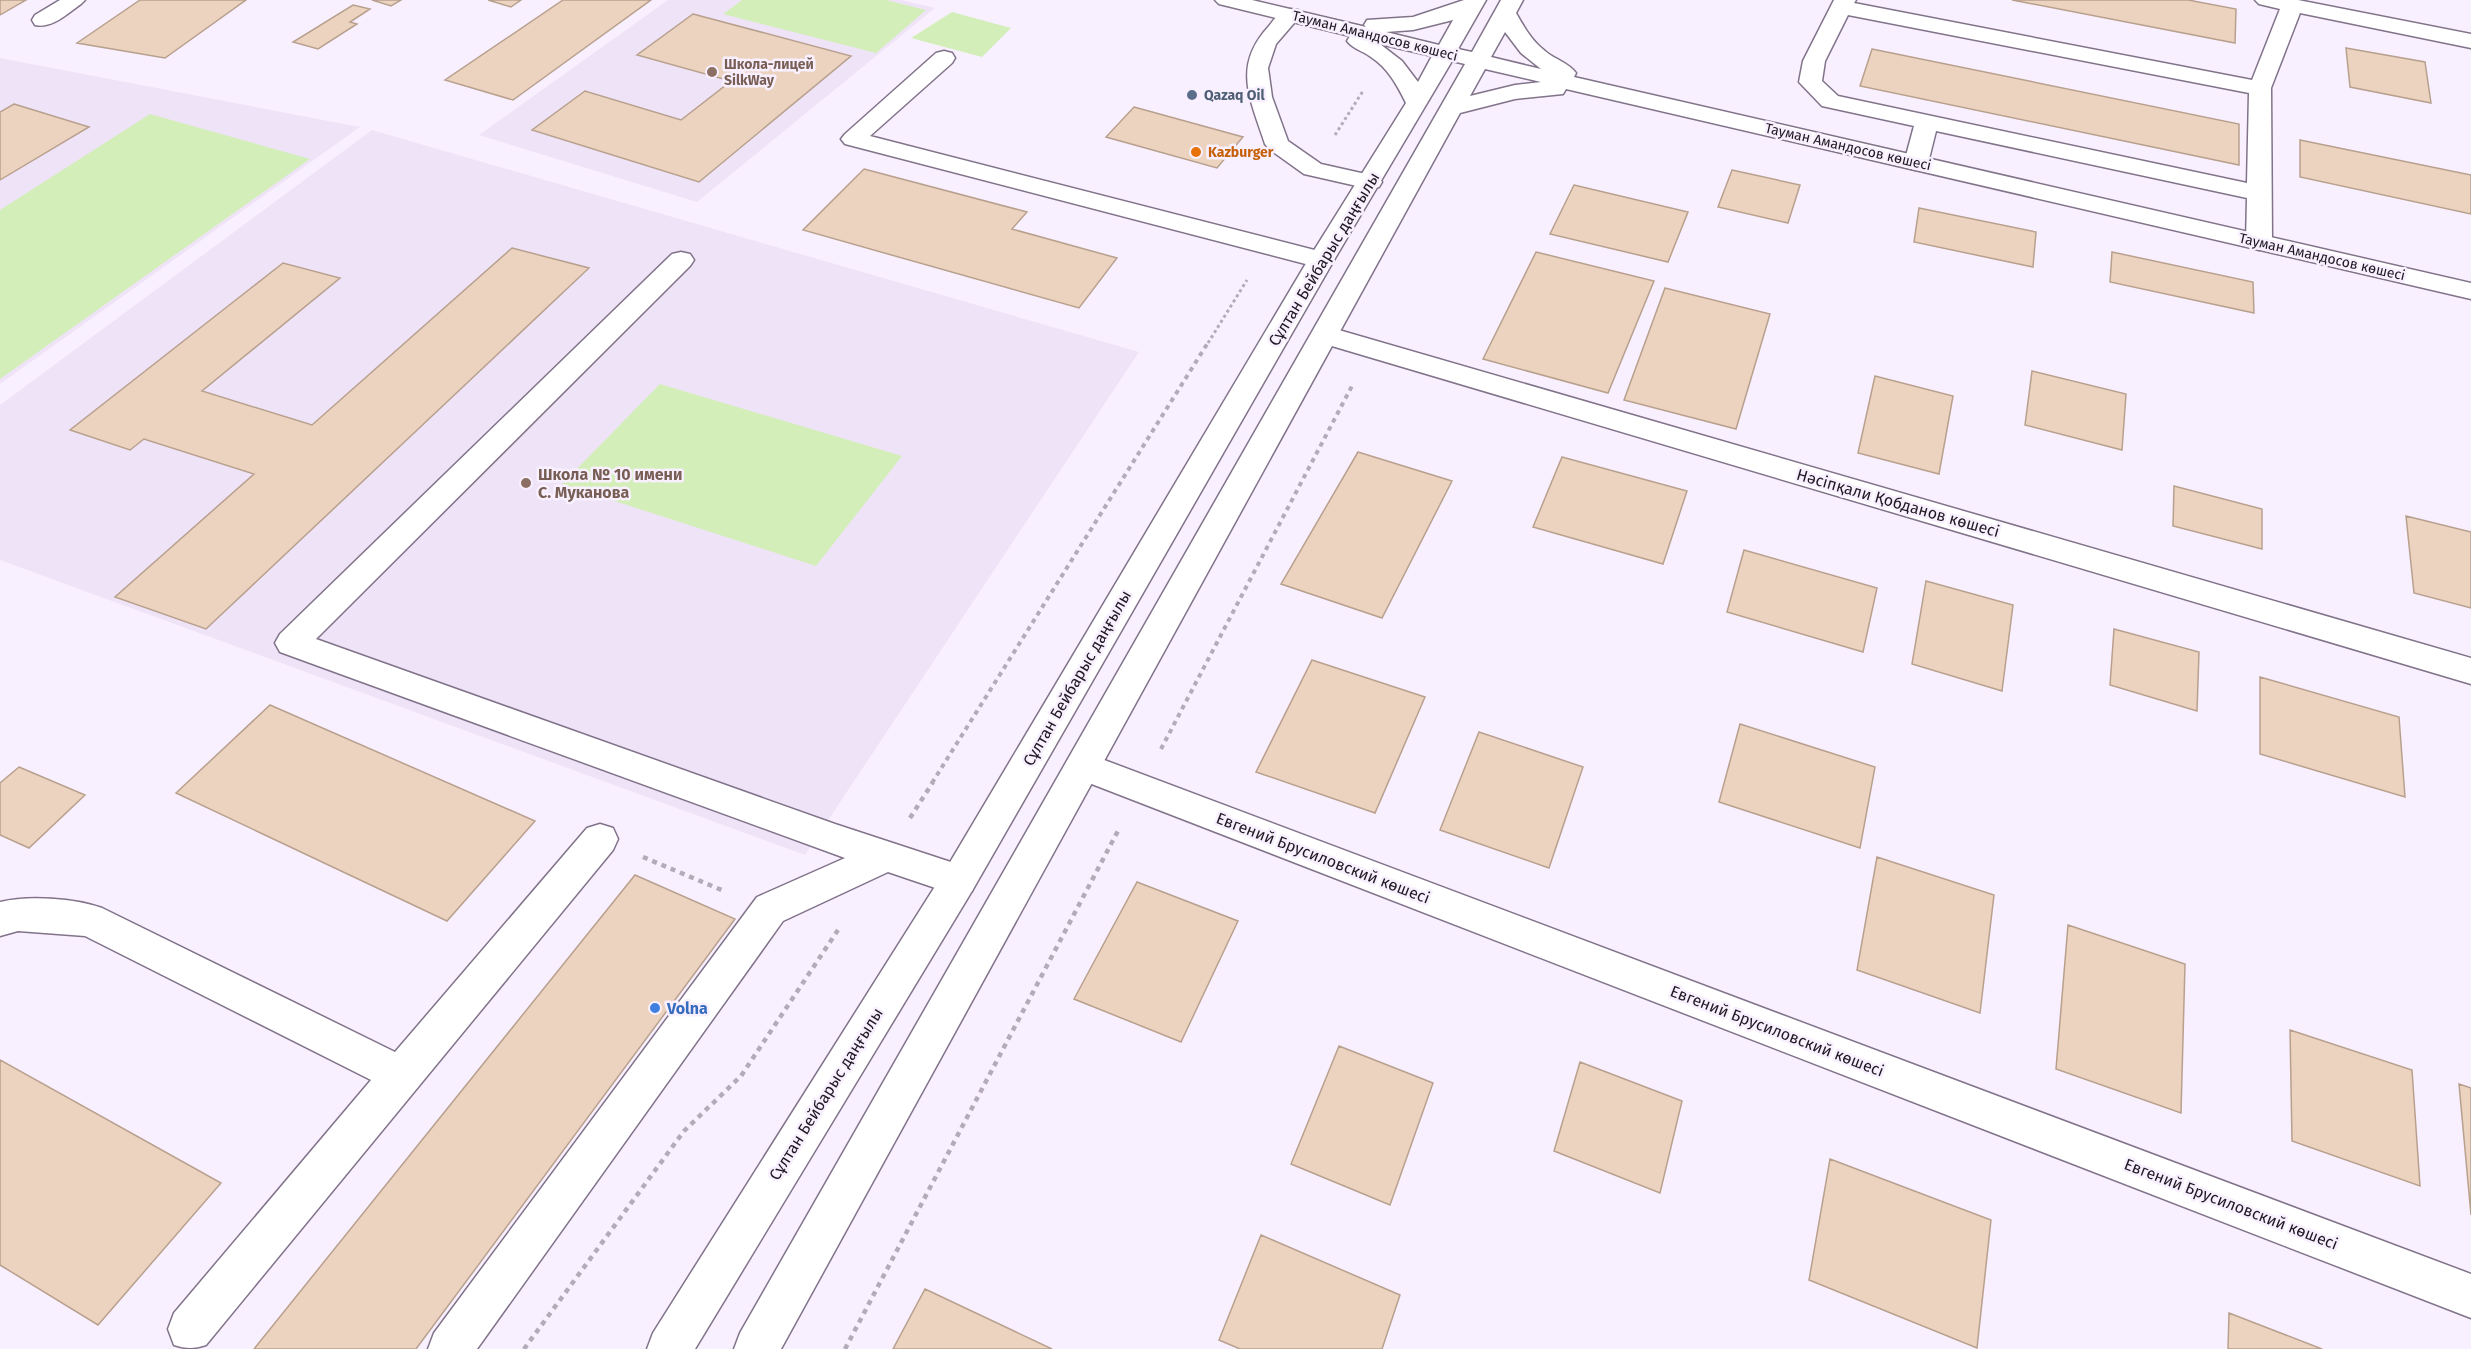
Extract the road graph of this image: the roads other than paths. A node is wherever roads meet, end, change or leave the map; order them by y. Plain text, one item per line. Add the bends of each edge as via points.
1 (74, 0) edge
2 (1226, 0) edge
3 (2266, 0) edge
4 (1474, 2) edge
5 (1843, 4) edge
6 (2292, 5) junction
7 (1509, 6) edge
8 (1300, 18) junction
9 (43, 20) dead end
10 (2471, 41) edge
11 (1444, 52) junction
12 (944, 58) dead end
13 (1479, 61) junction
14 (2260, 88) junction
15 (1596, 89) junction
16 (1417, 103) junction
17 (1450, 109) junction
18 (1926, 123) junction
19 (1916, 163) junction
20 (1370, 182) junction
21 (2259, 193) junction
22 (2259, 242) junction
23 (681, 260) dead end
24 (1322, 260) junction
25 (2471, 291) edge
26 (1325, 334) junction
27 (2471, 671) edge
28 (1083, 766) junction
29 (600, 839) road end
30 (887, 855) junction
31 (959, 880) junction
32 (0, 919) edge
33 (401, 1075) junction
34 (2471, 1296) edge
35 (190, 1329) dead end
36 (450, 1349) edge
37 (669, 1349) edge
38 (756, 1349) edge

1 - 9 main road
2 - 8 main road, Тауман Амандосов көшесі
3 - 6 main road
4 - 8 main road via 1433,21 1392,26
4 - 11 main road, Сұлтан Бейбарыс даңғылы
5 - 14 main road
5 - 18 main road via 1814,61 1810,82 1830,101
6 - 10 main road
6 - 14 main road
7 - 13 main road, Сұлтан Бейбарыс даңғылы
7 - 15 main road via 1520,41 1544,63
8 - 11 main road, Тауман Амандосов көшесі
8 - 16 main road via 1374,48 1406,77
8 - 20 main road via 1266,42 1257,68 1261,97 1277,144 1313,169
11 - 13 main road, Тауман Амандосов көшесі
11 - 16 main road, Сұлтан Бейбарыс даңғылы
12 - 24 main road via 853,139
13 - 15 main road, Тауман Амандосов көшесі
13 - 17 main road, Сұлтан Бейбарыс даңғылы
14 - 21 main road
15 - 17 main road via 1537,88 1495,95
15 - 19 main road, Тауман Амандосов көшесі
16 - 20 main road, Сұлтан Бейбарыс даңғылы
17 - 26 main road, Сұлтан Бейбарыс даңғылы
18 - 19 main road
18 - 21 main road
19 - 22 main road, Тауман Амандосов көшесі
20 - 24 main road, Сұлтан Бейбарыс даңғылы
21 - 22 main road
22 - 25 main road, Тауман Амандосов көшесі
23 - 30 main road via 291,643
24 - 31 main road, Сұлтан Бейбарыс даңғылы
26 - 27 main road, Нәсіпқали Қобданов көшесі
26 - 28 main road, Сұлтан Бейбарыс даңғылы
28 - 34 main road, Евгений Брусиловский көшесі
28 - 38 main road, Сұлтан Бейбарыс даңғылы
29 - 33 main road
30 - 31 main road
30 - 36 main road via 770,909
31 - 37 main road, Сұлтан Бейбарыс даңғылы
32 - 33 main road via 18,914 88,920
33 - 35 main road

